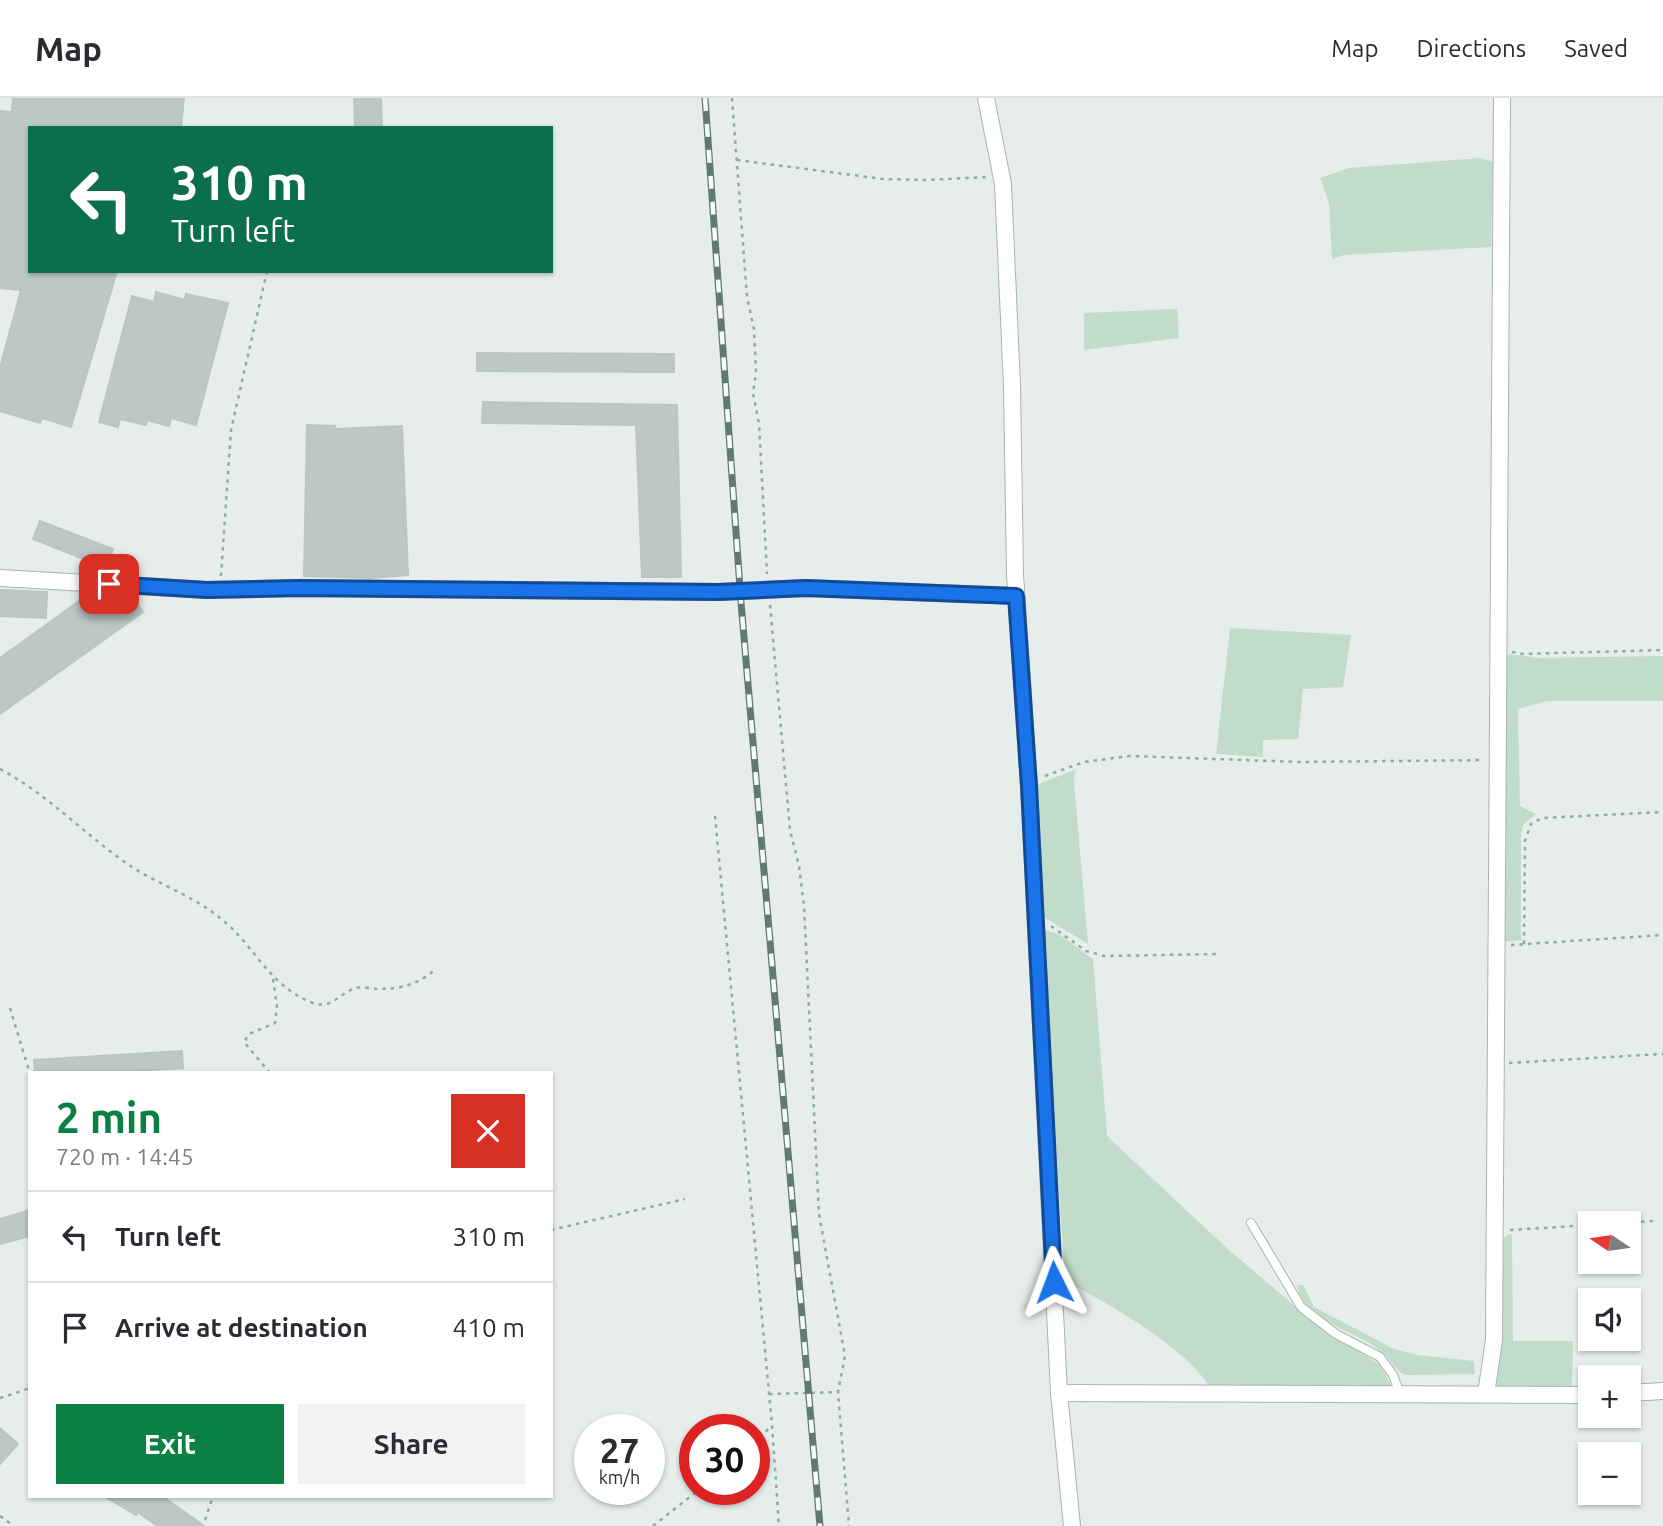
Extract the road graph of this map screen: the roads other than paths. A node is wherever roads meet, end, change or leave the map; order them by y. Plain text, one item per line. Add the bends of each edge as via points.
1 (986, 98) edge
2 (1502, 98) edge
3 (0, 578) edge
4 (1016, 596) junction
5 (1251, 1223) dead end
6 (1663, 1391) edge
7 (1641, 1392) edge
8 (1059, 1393) junction
9 (1400, 1394) junction
10 (1486, 1394) junction
11 (1578, 1395) edge
12 (1072, 1526) edge

1 - 4 street via 1002,176
2 - 10 street via 1494,1340
3 - 4 street via 220,589 718,592 806,588
4 - 8 street
5 - 9 lane via 1301,1307 1336,1334 1380,1357
6 - 7 street
8 - 9 street
8 - 12 street
9 - 10 street
10 - 11 street

